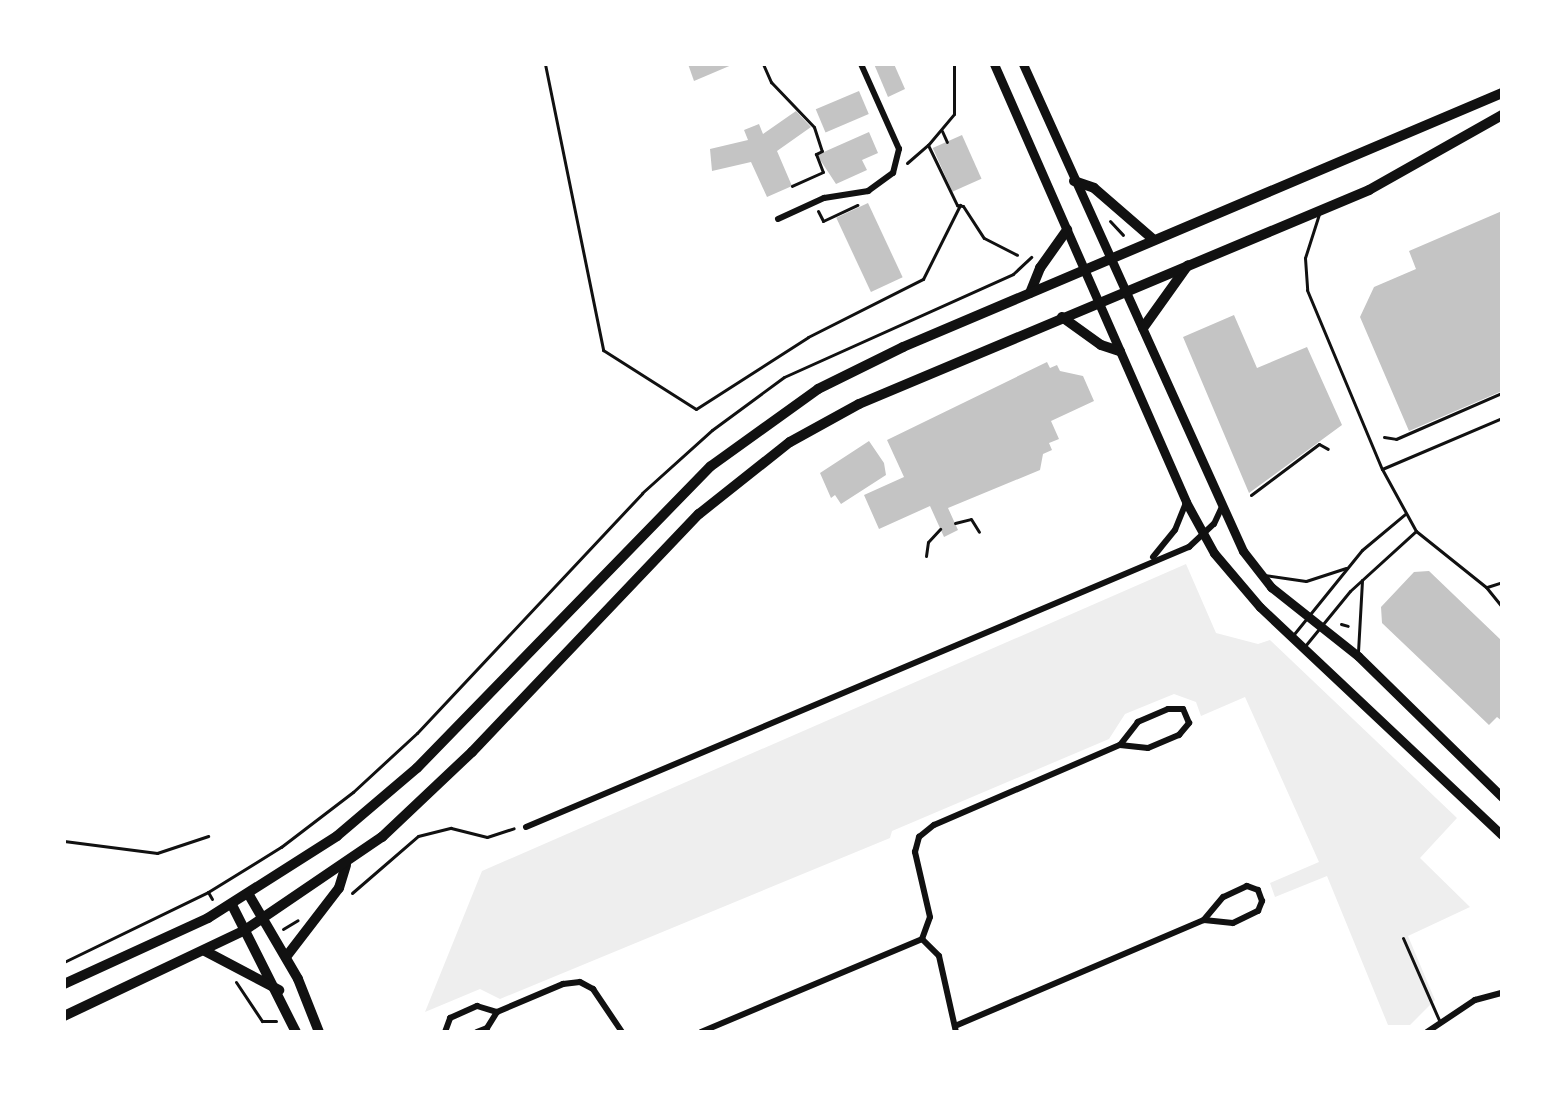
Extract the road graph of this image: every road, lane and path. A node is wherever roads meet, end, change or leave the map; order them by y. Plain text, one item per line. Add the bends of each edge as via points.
1 (545, 64) edge
2 (763, 64) edge
3 (861, 64) edge
4 (954, 64) edge
5 (994, 64) edge
6 (1023, 64) edge
7 (1502, 93) edge
8 (1502, 115) edge
9 (941, 130) junction
10 (947, 142) dead end
11 (928, 145) junction
12 (906, 164) dead end
13 (1074, 181) junction
14 (792, 186) dead end
15 (814, 202) junction
16 (862, 202) dead end
17 (960, 205) junction
18 (1320, 210) junction
19 (778, 219) dead end
20 (1110, 221) dead end
21 (1067, 230) junction
22 (1123, 235) dead end
23 (1154, 240) junction
24 (1017, 255) dead end
25 (1112, 259) junction
26 (1188, 265) junction
27 (1086, 270) junction
28 (1127, 290) junction
29 (1030, 293) junction
30 (1099, 302) junction
31 (1062, 317) junction
32 (1143, 328) junction
33 (1120, 351) junction
34 (1502, 393) edge
35 (1502, 418) edge
36 (1384, 437) dead end
37 (1328, 449) dead end
38 (1382, 469) junction
39 (1251, 495) dead end
40 (1186, 502) junction
41 (1221, 509) junction
42 (1405, 514) junction
43 (955, 523) dead end
44 (940, 529) dead end
45 (1416, 531) junction
46 (979, 532) dead end
47 (1203, 536) junction
48 (926, 556) dead end
49 (1153, 557) junction
50 (1347, 568) junction
51 (1261, 575) junction
52 (1362, 580) junction
53 (1502, 582) edge
54 (1486, 587) junction
55 (1502, 607) edge
56 (1307, 617) junction
57 (1341, 624) dead end
58 (1348, 626) dead end
59 (1321, 627) junction
60 (1292, 638) junction
61 (1303, 649) junction
62 (1358, 656) junction
63 (1120, 745) junction
64 (1502, 797) edge
65 (526, 827) joint
66 (1502, 835) edge
67 (208, 836) dead end
68 (64, 841) edge
69 (346, 865) junction
70 (249, 895) junction
71 (349, 896) dead end
72 (211, 898) dead end
73 (232, 905) junction
74 (264, 919) junction
75 (1204, 920) junction
76 (245, 930) junction
77 (1403, 938) dead end
78 (922, 939) junction
79 (205, 951) junction
80 (286, 957) junction
81 (64, 962) edge
82 (237, 979) dead end
83 (64, 984) edge
84 (279, 990) junction
85 (1502, 993) edge
86 (497, 1012) junction
87 (64, 1016) edge
88 (292, 1020) junction
89 (1439, 1020) junction
90 (956, 1029) edge
91 (296, 1032) edge
92 (319, 1032) edge
93 (445, 1032) edge
94 (477, 1032) edge
95 (622, 1032) edge
96 (701, 1032) edge
97 (1427, 1032) edge

1 - 17 path via 603,350 696,409 808,337 923,279
2 - 14 path via 771,82 814,127 822,151 816,154 823,172
3 - 15 street via 894,135 898,159 883,184
4 - 9 path via 954,114
5 - 21 main road
6 - 13 main road
7 - 23 main road
8 - 18 main road via 1388,180
9 - 10 path
9 - 11 path
11 - 12 path
11 - 17 path
13 - 23 main road via 1094,188
13 - 25 main road
15 - 16 path via 823,221
15 - 19 street
17 - 24 path via 984,238
18 - 26 main road
18 - 38 lane via 1305,258 1307,290
20 - 22 path
21 - 27 main road
21 - 29 main road via 1040,268
23 - 25 main road
25 - 27 main road
25 - 28 main road
26 - 28 main road
26 - 32 main road
27 - 29 main road
27 - 30 main road
28 - 30 main road
28 - 32 main road
29 - 70 main road via 847,373 742,441 672,503 417,768 337,836
30 - 31 main road
30 - 33 main road
31 - 33 main road via 1101,345
31 - 69 main road via 838,415 750,470 699,514 439,785
32 - 41 main road
33 - 40 main road
34 - 36 path via 1396,439
35 - 38 lane
37 - 39 path via 1319,444
38 - 42 lane
40 - 47 main road
40 - 49 street via 1175,530
41 - 47 street
41 - 51 main road
42 - 45 lane
42 - 50 lane
43 - 46 lane via 971,519
44 - 48 lane via 928,542
45 - 52 lane
45 - 54 lane
47 - 49 street via 1189,547
47 - 60 main road via 1229,575
49 - 65 street
50 - 51 lane via 1306,581
50 - 56 lane
51 - 56 main road
52 - 59 lane
52 - 62 lane
53 - 54 lane
54 - 55 lane
56 - 59 main road
56 - 60 lane
57 - 58 path
59 - 61 lane
59 - 62 main road
60 - 61 main road
61 - 66 main road
62 - 64 main road
63 - 63 street via 1138,722 1168,709 1183,709 1189,723 1179,735 1148,748
63 - 78 street via 934,825 919,837 915,852 930,917
65 - 71 path via 487,837 451,828 418,836
67 - 68 lane via 157,853
69 - 74 main road
69 - 80 main road via 339,888
70 - 73 main road
70 - 74 main road
72 - 81 path via 208,892
73 - 76 main road
73 - 83 main road
74 - 76 main road
74 - 80 main road
75 - 75 street via 1223,897 1247,886 1258,890 1258,911 1233,923
75 - 90 street
76 - 79 main road
76 - 84 main road
77 - 89 lane
78 - 90 street via 939,956
78 - 96 street
79 - 84 main road
79 - 87 main road
80 - 92 main road
82 - 88 path via 235,985 247,993 262,1021
84 - 88 main road
85 - 89 street via 1475,1000
86 - 93 street via 477,1006 450,1018
86 - 94 street via 487,1028
86 - 95 street via 580,982 593,989
88 - 91 main road
89 - 97 street

